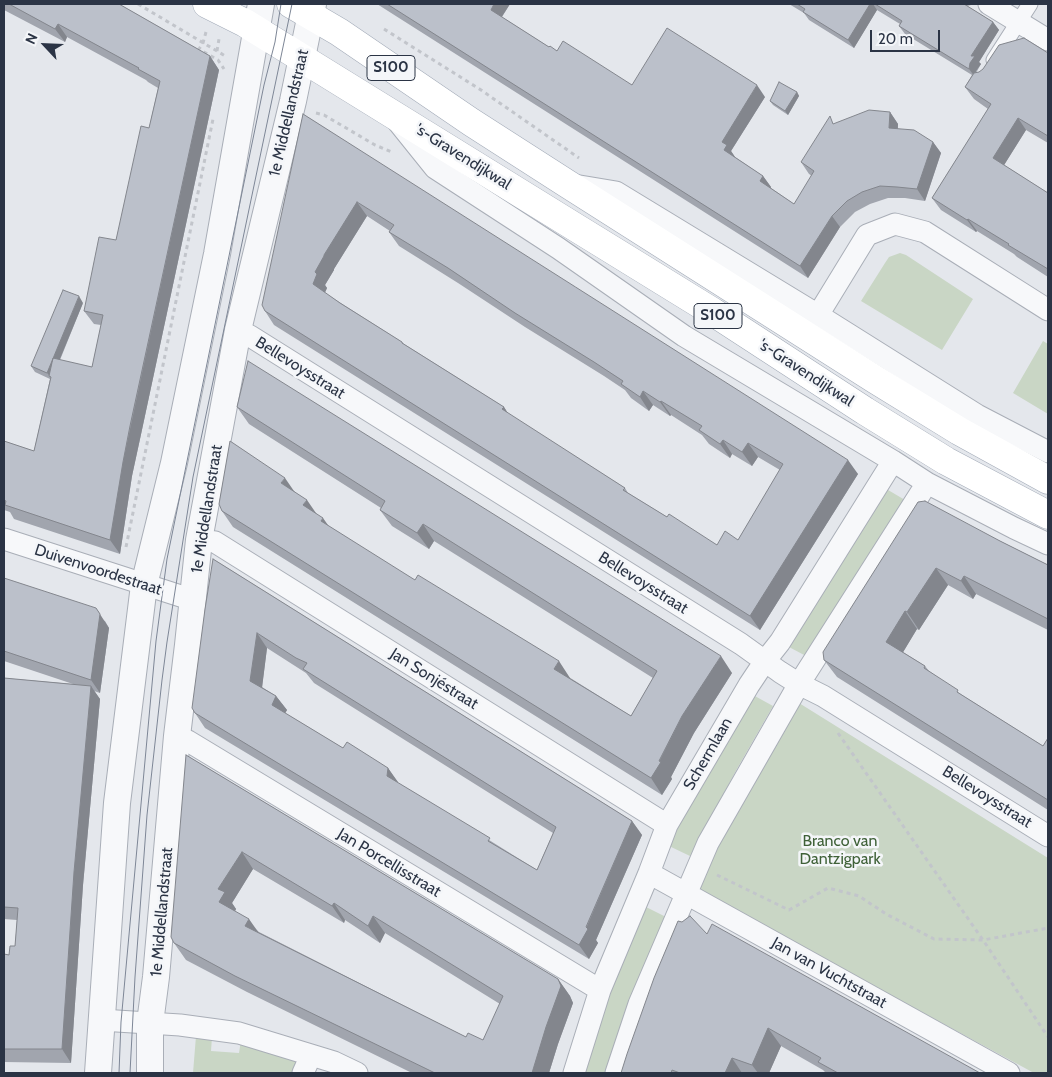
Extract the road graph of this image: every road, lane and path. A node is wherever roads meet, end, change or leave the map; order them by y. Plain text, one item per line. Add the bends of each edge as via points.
1 (261, 4) edge
2 (989, 4) edge
3 (1030, 4) edge
4 (305, 7) edge
5 (207, 16) edge
6 (1019, 22) junction
7 (382, 28) dead end
8 (257, 31) junction
9 (1048, 40) edge
10 (302, 58) junction
11 (989, 68) edge
12 (224, 69) dead end
13 (312, 111) dead end
14 (390, 112) junction
15 (214, 118) dead end
16 (580, 160) dead end
17 (435, 168) junction
18 (566, 183) junction
19 (1048, 310) edge
20 (818, 315) junction
21 (238, 330) junction
22 (1048, 452) edge
23 (893, 461) junction
24 (1048, 480) edge
25 (927, 483) junction
26 (1048, 515) edge
27 (4, 539) edge
28 (199, 540) junction
29 (1048, 544) edge
30 (126, 548) dead end
31 (144, 585) junction
32 (193, 600) junction
33 (765, 661) junction
34 (799, 684) junction
35 (834, 727) dead end
36 (177, 736) junction
37 (667, 825) junction
38 (1048, 836) edge
39 (698, 866) junction
40 (649, 874) junction
41 (686, 894) junction
42 (1048, 928) edge
43 (983, 940) junction
44 (600, 990) junction
45 (101, 1020) junction
46 (150, 1023) junction
47 (1048, 1036) edge
48 (307, 1064) edge
49 (98, 1073) edge
50 (150, 1073) edge
51 (357, 1073) edge
52 (574, 1073) edge
53 (616, 1073) edge
54 (1009, 1073) edge

1 - 8 street
2 - 6 street
3 - 6 street
4 - 10 street, 1e Middellandstraat
4 - 18 main road, 's-Gravendijkwal / S100
5 - 8 main road, S100 via 245,23
5 - 12 path via 199,49 218,60
6 - 9 street
6 - 11 street
7 - 16 path via 481,90
8 - 10 main road, 's-Gravendijkwal / S100
8 - 31 street via 217,254 174,463
10 - 14 main road, 's-Gravendijkwal / S100
10 - 21 street, 1e Middellandstraat
13 - 17 path, 's-Gravendijkwal via 375,145
14 - 17 street, 's-Gravendijkwal
14 - 26 main road, 's-Gravendijkwal / S100 via 713,312 865,412 946,461
15 - 30 path
17 - 23 street, 's-Gravendijkwal via 684,336
18 - 20 street, 's-Gravendijkwal via 616,192
18 - 24 main road, 's-Gravendijkwal / S100 via 876,380
19 - 20 street via 925,232 895,224 867,235
20 - 22 street, 's-Gravendijkwal via 977,415
21 - 28 street, 1e Middellandstraat
21 - 33 street, Bellevoysstraat
23 - 25 street, 's-Gravendijkwal
23 - 33 street, Schermlaan
25 - 29 street, 's-Gravendijkwal
25 - 34 street
27 - 31 street, Duivenvoordestraat
28 - 32 street, 1e Middellandstraat
28 - 37 street, Jan Sonjéstraat via 215,542
31 - 32 street, Duivenvoordestraat
31 - 45 street via 117,803
32 - 36 street, 1e Middellandstraat
33 - 34 street, Bellevoysstraat
33 - 37 street, Schermlaan via 748,684
34 - 38 street, Bellevoysstraat
34 - 39 street
35 - 43 path
36 - 44 street, Jan Porcellisstraat
36 - 46 street, 1e Middellandstraat
37 - 40 street, Schermlaan
39 - 41 street
39 - 43 path via 789,910 828,888 859,896 934,939
40 - 41 street, Jan van Vuchtstraat
40 - 44 street, Schermlaan
41 - 53 street via 639,1004
41 - 54 street, Jan van Vuchtstraat
42 - 43 path
43 - 47 path
44 - 52 street, Schermlaan
45 - 46 street
45 - 49 street
46 - 48 street via 239,1033
46 - 50 street, 1e Middellandstraat
48 - 51 street via 334,1062

